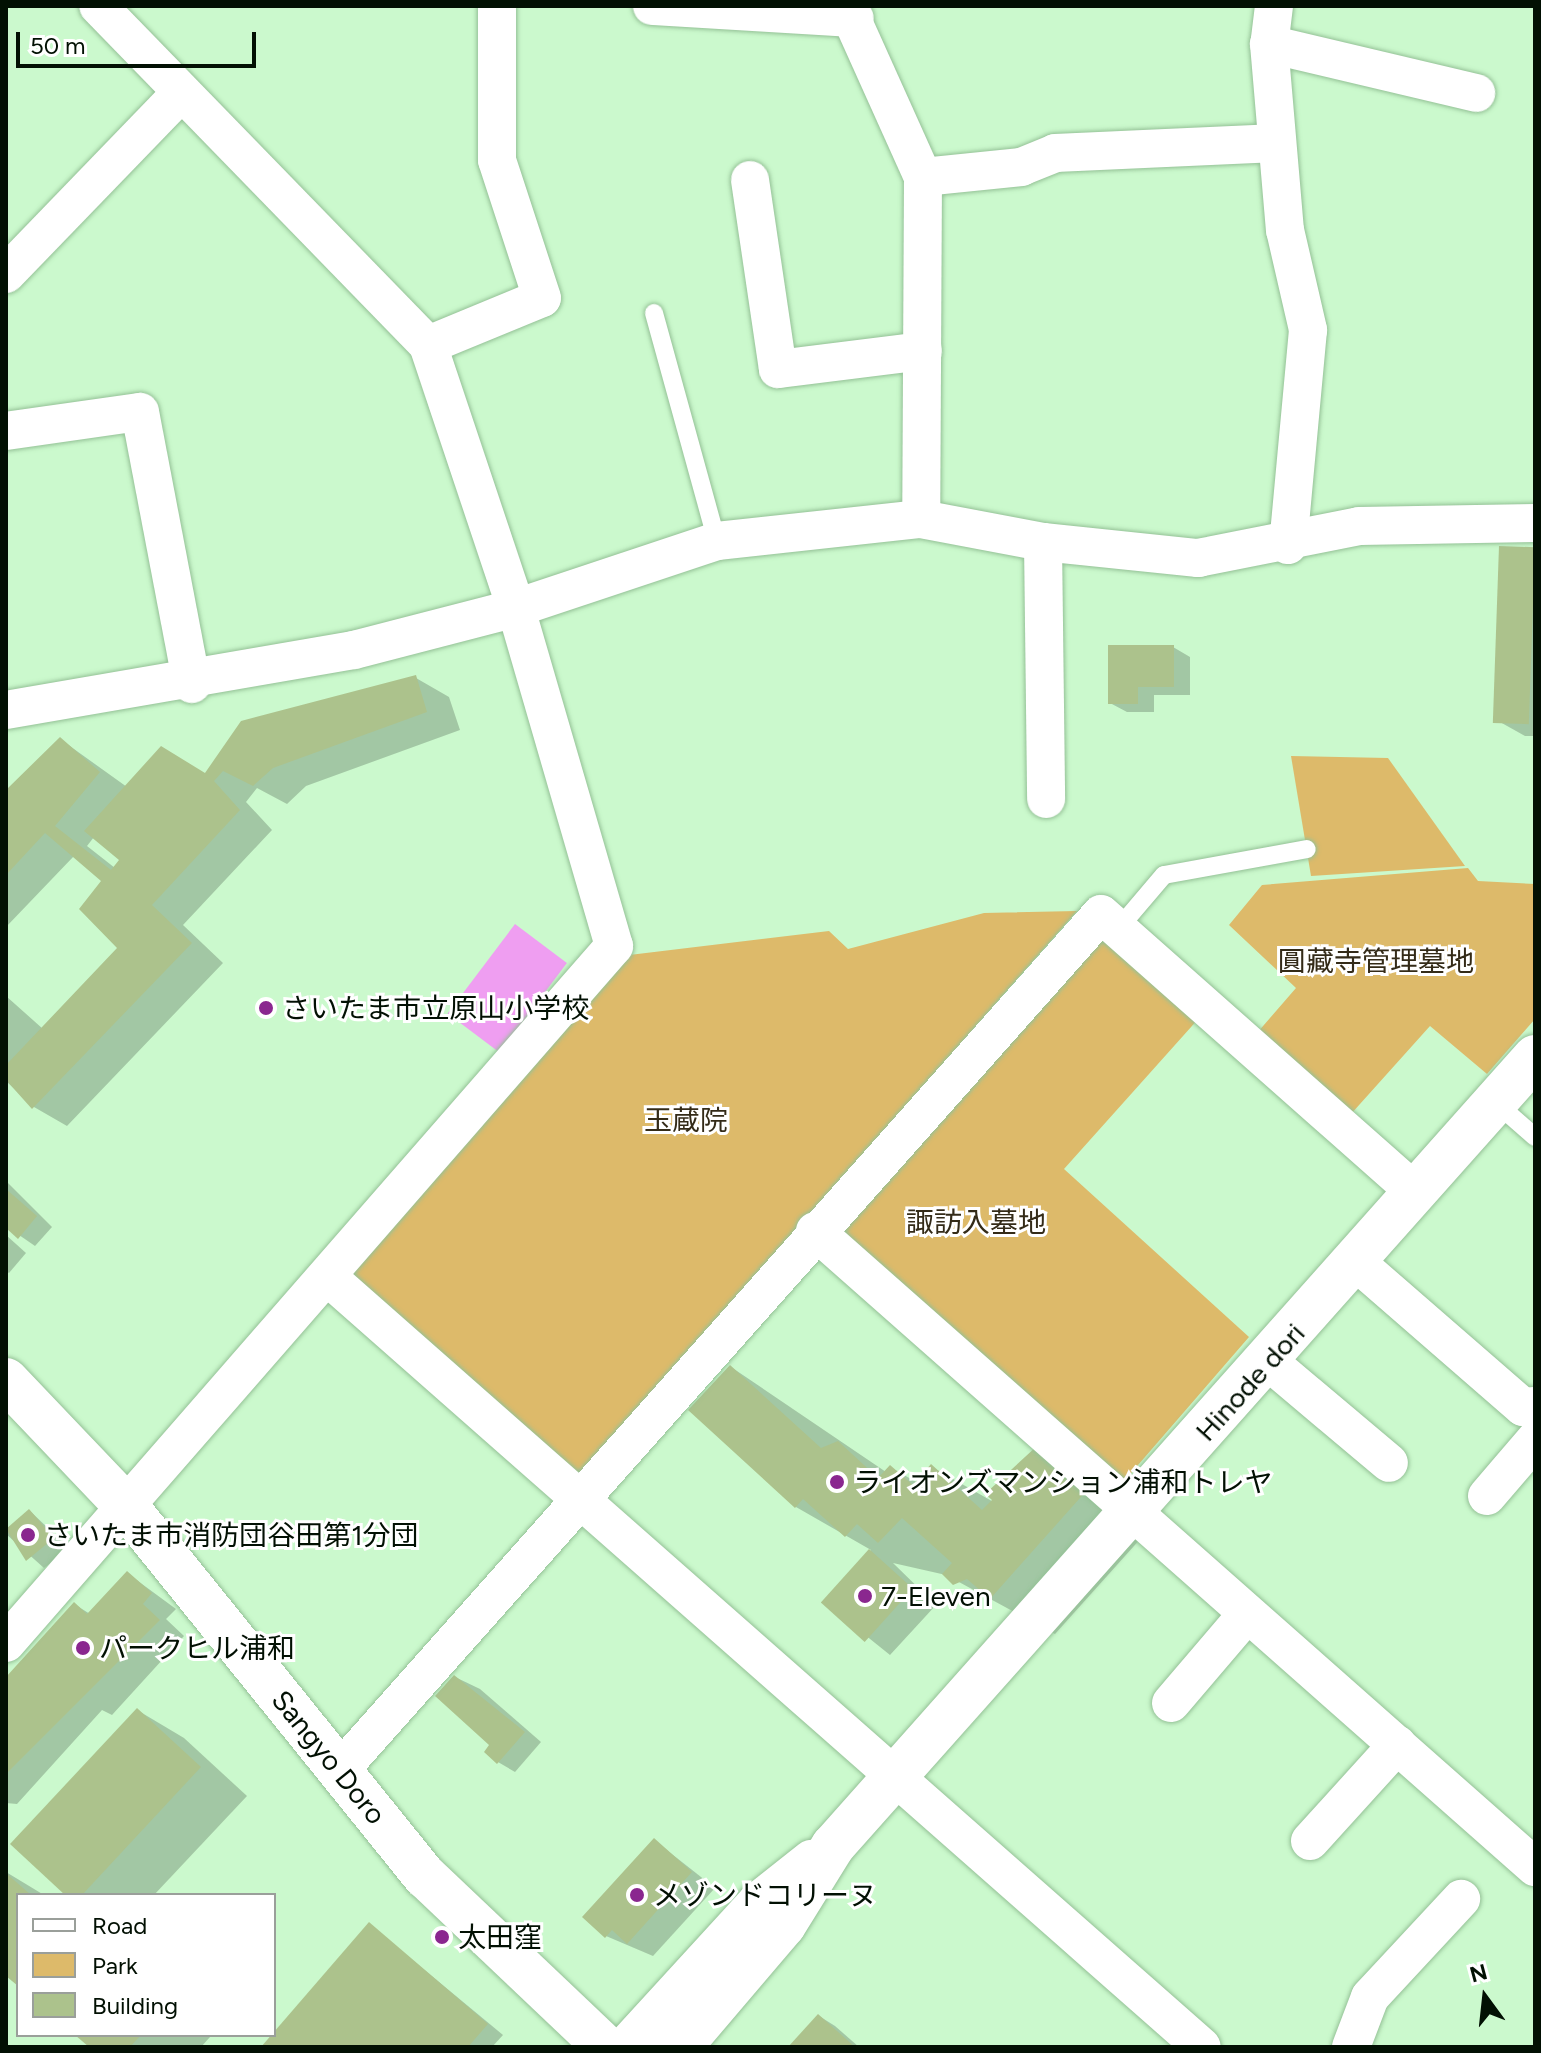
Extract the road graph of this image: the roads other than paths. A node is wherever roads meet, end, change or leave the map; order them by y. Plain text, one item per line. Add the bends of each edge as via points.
1 (98, 6) edge
2 (497, 6) edge
3 (652, 6) edge
4 (1274, 6) edge
5 (850, 12) edge
6 (1269, 44) junction
7 (1476, 93) dead end
8 (180, 94) junction
9 (1277, 143) junction
10 (923, 177) junction
11 (750, 180) dead end
12 (6, 274) edge
13 (654, 313) dead end
14 (428, 345) junction
15 (923, 351) junction
16 (6, 431) edge
17 (921, 519) junction
18 (1535, 523) edge
19 (717, 541) junction
20 (1043, 542) junction
21 (1288, 545) junction
22 (516, 608) junction
23 (192, 684) junction
24 (6, 710) edge
25 (1046, 799) dead end
26 (1307, 849) dead end
27 (1118, 929) junction
28 (1535, 1057) edge
29 (1495, 1102) junction
30 (1535, 1137) edge
31 (1416, 1193) junction
32 (815, 1231) junction
33 (1356, 1262) junction
34 (329, 1278) junction
35 (1268, 1361) junction
36 (6, 1380) edge
37 (1535, 1406) edge
38 (1535, 1440) edge
39 (1389, 1463) dead end
40 (1487, 1496) dead end
41 (584, 1504) junction
42 (126, 1506) junction
43 (1133, 1514) junction
44 (1247, 1614) junction
45 (6, 1643) edge
46 (1171, 1703) dead end
47 (1397, 1745) junction
48 (340, 1770) junction
49 (897, 1774) junction
50 (1310, 1841) dead end
51 (833, 1846) junction
52 (1535, 1867) edge
53 (1461, 1899) dead end
54 (605, 2047) edge
55 (628, 2047) edge
56 (680, 2047) edge
57 (1202, 2047) edge
58 (1351, 2047) edge

1 - 8 street
2 - 14 street via 497,160 542,298
3 - 5 street
4 - 6 street
5 - 10 street
6 - 7 street
6 - 9 street
8 - 12 street
8 - 14 street
9 - 10 street via 1055,153 1021,167
9 - 21 street via 1285,230 1308,330
10 - 15 street
11 - 15 street via 778,369
13 - 19 lane
14 - 22 street
15 - 17 street
16 - 23 street via 140,412
17 - 19 street
17 - 20 street
18 - 21 street via 1359,526
19 - 22 street
20 - 21 street via 1198,558
20 - 25 street
22 - 23 street
22 - 34 street via 614,946
23 - 24 street
26 - 27 lane via 1164,875
27 - 31 street
27 - 32 street via 1101,914
28 - 29 street, Hinode dori
29 - 30 lane
29 - 31 street, Hinode dori
31 - 33 street, Hinode dori
32 - 41 street
32 - 43 street
33 - 35 street, Hinode dori
33 - 37 street via 1523,1407
34 - 41 street
34 - 42 street
35 - 39 street
35 - 43 street, Hinode dori
36 - 42 street, Sangyo Doro
38 - 40 street
41 - 48 street
41 - 49 street
42 - 45 street
42 - 48 street, Sangyo Doro
43 - 44 street
43 - 49 street, Hinode dori
44 - 46 street
44 - 47 street
47 - 50 street
47 - 52 street
48 - 54 street, Sangyo Doro via 425,1876
49 - 51 street, Hinode dori
49 - 57 street
51 - 55 street, Hinode dori via 759,1904
51 - 56 street, Hinode dori via 784,1925
53 - 58 street via 1370,1997

